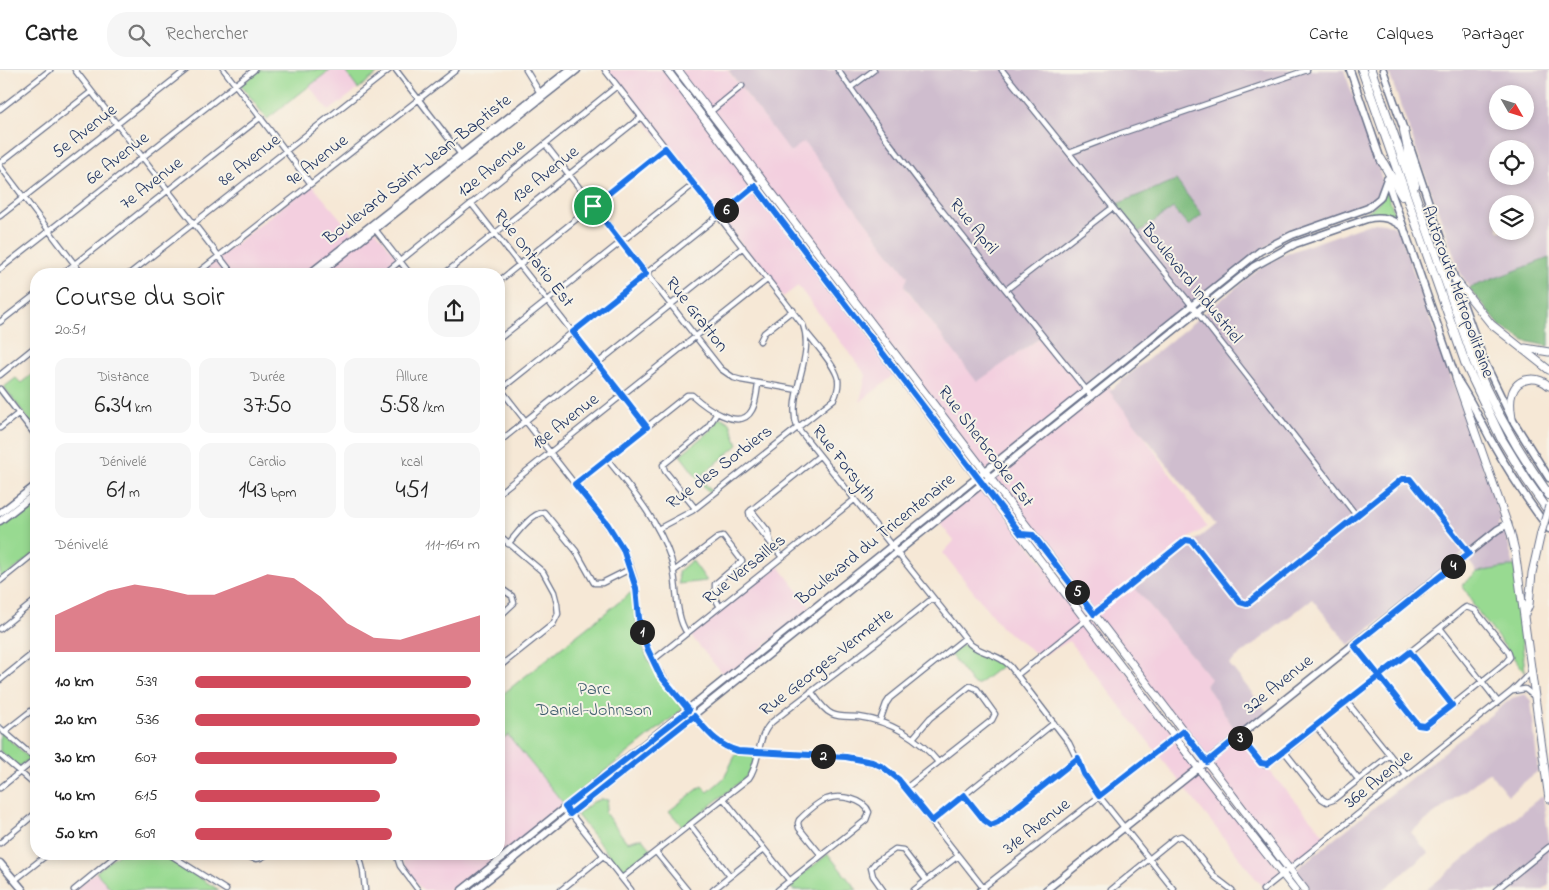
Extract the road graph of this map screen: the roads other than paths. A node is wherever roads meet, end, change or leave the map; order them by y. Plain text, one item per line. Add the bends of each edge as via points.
1 (50, 70) edge
2 (75, 70) edge
3 (186, 70) edge
4 (224, 70) edge
5 (254, 70) edge
6 (389, 70) edge
7 (396, 70) edge
8 (456, 70) edge
9 (526, 70) edge
10 (569, 70) edge
11 (577, 70) edge
12 (605, 70) edge
13 (668, 70) edge
14 (678, 70) edge
15 (838, 70) edge
16 (874, 70) edge
17 (1002, 70) edge
18 (1307, 70) edge
19 (1350, 70) edge
20 (1362, 70) edge
21 (1371, 70) edge
22 (1383, 70) edge
23 (684, 78) junction
24 (678, 83) junction
25 (235, 85) junction
26 (617, 86) junction
27 (742, 86) dead end
28 (850, 88) junction
29 (91, 92) junction
30 (541, 95) junction
31 (418, 100) junction
32 (0, 109) edge
33 (710, 112) junction
34 (261, 117) junction
35 (641, 117) junction
36 (704, 118) junction
37 (117, 125) junction
38 (1404, 130) junction
39 (727, 141) junction
40 (545, 144) junction
41 (665, 148) junction
42 (286, 151) junction
43 (1069, 153) junction
44 (463, 157) junction
45 (142, 158) junction
46 (746, 159) junction
47 (1381, 159) junction
48 (0, 164) edge
49 (739, 164) junction
50 (569, 174) junction
51 (1387, 179) junction
52 (762, 181) junction
53 (311, 184) junction
54 (694, 184) junction
55 (755, 186) junction
56 (168, 190) junction
57 (24, 198) junction
58 (471, 203) junction
59 (593, 206) junction
60 (1112, 208) junction
61 (0, 216) edge
62 (719, 216) junction
63 (1418, 218) junction
64 (194, 223) junction
65 (374, 227) junction
66 (1404, 228) junction
67 (49, 231) junction
68 (495, 233) junction
69 (1292, 235) junction
70 (621, 242) junction
71 (1295, 244) junction
72 (743, 247) junction
73 (219, 256) junction
74 (400, 261) junction
75 (825, 262) junction
76 (74, 264) junction
77 (520, 264) junction
78 (69, 268) edge
79 (77, 268) edge
80 (137, 268) edge
81 (204, 268) edge
82 (228, 268) edge
83 (317, 268) edge
84 (325, 268) edge
85 (391, 268) edge
86 (405, 268) edge
87 (451, 268) edge
88 (817, 268) junction
89 (0, 269) edge
90 (646, 274) junction
91 (505, 276) edge
92 (768, 279) junction
93 (1456, 279) junction
94 (1007, 289) junction
95 (846, 290) junction
96 (838, 296) junction
97 (30, 299) edge
98 (548, 300) junction
99 (670, 305) junction
100 (1192, 306) junction
101 (793, 310) junction
102 (1197, 312) junction
103 (0, 322) edge
104 (806, 331) junction
105 (573, 332) junction
106 (505, 334) edge
107 (695, 336) junction
108 (760, 341) dead end
109 (817, 346) junction
110 (1520, 347) junction
111 (30, 351) edge
112 (805, 352) junction
113 (1549, 352) edge
114 (900, 361) junction
115 (597, 364) junction
116 (892, 366) junction
117 (1549, 370) edge
118 (0, 375) edge
119 (1456, 378) junction
120 (505, 384) edge
121 (758, 384) junction
122 (1549, 386) edge
123 (921, 388) junction
124 (0, 389) edge
125 (798, 390) junction
126 (1086, 390) junction
127 (913, 394) junction
128 (622, 395) junction
129 (505, 396) edge
130 (1092, 397) junction
131 (19, 413) junction
132 (717, 413) junction
133 (1512, 419) junction
134 (525, 421) junction
135 (647, 427) junction
136 (797, 427) junction
137 (0, 428) edge
138 (30, 428) edge
139 (505, 437) edge
140 (550, 452) junction
141 (819, 456) junction
142 (607, 459) junction
143 (987, 475) junction
144 (1549, 478) edge
145 (979, 481) junction
146 (575, 484) junction
147 (505, 488) edge
148 (30, 490) edge
149 (1549, 495) edge
150 (30, 498) edge
151 (854, 500) junction
152 (1549, 506) edge
153 (695, 508) junction
154 (1549, 512) edge
155 (0, 513) edge
156 (1356, 515) junction
157 (0, 521) edge
158 (1508, 524) junction
159 (658, 529) junction
160 (1549, 529) edge
161 (1021, 534) junction
162 (1033, 535) junction
163 (505, 541) edge
164 (508, 544) junction
165 (892, 547) junction
166 (897, 553) junction
167 (1469, 553) junction
168 (30, 557) edge
169 (782, 557) junction
170 (630, 569) junction
171 (674, 571) junction
172 (1064, 575) junction
173 (1053, 577) junction
174 (0, 581) edge
175 (505, 591) edge
176 (933, 598) junction
177 (30, 605) edge
178 (720, 607) junction
179 (505, 611) edge
180 (1094, 614) junction
181 (1525, 614) junction
182 (1086, 621) junction
183 (1440, 628) junction
184 (0, 629) edge
185 (687, 633) junction
186 (965, 638) junction
187 (1354, 645) junction
188 (1122, 651) junction
189 (1410, 652) junction
190 (30, 656) edge
191 (1114, 657) junction
192 (652, 661) junction
193 (505, 662) edge
194 (1532, 670) junction
195 (1017, 675) junction
196 (1379, 676) junction
197 (0, 680) edge
198 (1482, 681) junction
199 (1147, 684) junction
200 (1138, 689) junction
201 (811, 691) junction
202 (1512, 691) junction
203 (1535, 697) junction
204 (1347, 702) junction
205 (1498, 702) junction
206 (1452, 705) junction
207 (689, 710) junction
208 (30, 712) edge
209 (694, 716) junction
210 (880, 722) junction
211 (1054, 723) junction
212 (1316, 726) junction
213 (0, 728) edge
214 (1183, 731) junction
215 (4, 732) junction
216 (1239, 736) junction
217 (1175, 737) junction
218 (913, 738) junction
219 (650, 740) junction
220 (655, 747) junction
221 (1284, 751) junction
222 (758, 753) junction
223 (30, 754) edge
224 (0, 755) edge
225 (1390, 755) junction
226 (1078, 758) junction
227 (624, 761) junction
228 (938, 762) junction
229 (1207, 762) junction
230 (30, 764) edge
231 (629, 768) junction
232 (1199, 768) junction
233 (20, 772) junction
234 (1406, 775) junction
235 (1358, 780) junction
236 (30, 781) edge
237 (592, 786) junction
238 (1548, 786) edge
239 (0, 788) edge
240 (906, 788) junction
241 (597, 793) junction
242 (964, 795) junction
243 (1099, 796) junction
244 (723, 798) junction
245 (1549, 800) edge
246 (565, 807) junction
247 (570, 814) junction
248 (30, 818) edge
249 (932, 821) junction
250 (690, 825) junction
251 (1124, 828) junction
252 (0, 842) edge
253 (1549, 846) edge
254 (764, 849) junction
255 (656, 852) junction
256 (821, 855) junction
257 (1548, 855) edge
258 (505, 856) edge
259 (603, 856) junction
260 (958, 856) junction
261 (1540, 856) junction
262 (1149, 859) junction
263 (40, 860) edge
264 (111, 860) edge
265 (178, 860) edge
266 (360, 860) edge
267 (398, 860) edge
268 (500, 860) edge
269 (0, 863) edge
270 (1286, 871) junction
271 (481, 875) junction
272 (730, 876) junction
273 (622, 878) junction
274 (15, 880) junction
275 (926, 880) junction
276 (486, 881) junction
277 (790, 881) junction
278 (1118, 885) junction
279 (983, 889) edge
280 (23, 890) edge
281 (74, 890) edge
282 (226, 890) edge
283 (364, 890) edge
284 (418, 890) edge
285 (462, 890) edge
286 (475, 890) edge
287 (561, 890) edge
288 (631, 890) edge
289 (687, 890) edge
290 (713, 890) edge
291 (778, 890) edge
292 (883, 890) edge
293 (914, 890) edge
294 (1046, 890) edge
295 (1111, 890) edge
296 (1122, 890) edge
297 (1174, 890) edge
298 (1232, 890) edge
299 (1262, 890) edge
300 (1295, 890) edge
301 (1304, 890) edge
302 (1496, 890) edge

1 - 32 street
2 - 29 street
3 - 37 street, 5e Avenue
4 - 25 street
5 - 25 street, 6e Avenue
6 - 42 street, 8e Avenue
7 - 31 street
8 - 31 street, 9e Avenue
9 - 30 street
10 - 30 street, Boulevard Saint-Jean-Baptiste
11 - 30 street, Boulevard Saint-Jean-Baptiste
12 - 26 street
13 - 24 main road, Rue Sherbrooke Est
14 - 23 main road, Rue Sherbrooke Est
15 - 28 street, Rue April
16 - 28 street
17 - 43 street, Boulevard Industriel
18 - 43 street
19 - 47 street
20 - 63 highway, Autoroute Métropolitaine
21 - 63 highway, Autoroute Métropolitaine
22 - 38 street
23 - 24 main road
23 - 33 main road, Rue Sherbrooke Est
24 - 36 main road, Rue Sherbrooke Est
25 - 34 street
25 - 45 street, 6e Avenue
26 - 35 street
26 - 40 street, 12e Avenue
27 - 33 street
28 - 94 street, Rue April via 931,197
29 - 37 street
29 - 48 street
30 - 44 street, Boulevard Saint-Jean-Baptiste
31 - 44 street
31 - 53 street, 9e Avenue
33 - 36 street
33 - 39 main road, Rue Sherbrooke Est
34 - 42 street
34 - 56 street, 7e Avenue
35 - 41 street
35 - 50 street, 13e Avenue
36 - 39 main road, Rue Sherbrooke Est
37 - 45 street
37 - 57 street, 5e Avenue
38 - 63 highway
38 - 93 street
39 - 46 main road, Rue Sherbrooke Est
39 - 49 main road, Rue Sherbrooke Est
40 - 50 street, Rue Gratton
40 - 58 street, 12e Avenue
41 - 54 street
41 - 59 street
42 - 53 street
42 - 64 street, 8e Avenue
43 - 60 street, Boulevard Industriel
44 - 65 street, Boulevard Saint-Jean-Baptiste
45 - 56 street
45 - 67 street, 6e Avenue
46 - 49 main road
46 - 52 main road, Rue Sherbrooke Est
47 - 51 street
47 - 63 highway
48 - 57 street
49 - 55 main road, Rue Sherbrooke Est
50 - 59 street, Rue Gratton
50 - 68 street, 13e Avenue
51 - 66 street
51 - 69 street, Boulevard du Tricentenaire via 1380,198 1368,208
52 - 55 street
52 - 75 main road, Rue Sherbrooke Est
53 - 73 street, 9e Avenue
54 - 62 street
54 - 70 street
55 - 62 street
55 - 88 main road, Rue Sherbrooke Est
56 - 64 street
56 - 76 street, 7e Avenue
57 - 61 street, 5e Avenue
57 - 67 street
58 - 68 street, Rue Ontario Est
58 - 74 street, 12e Avenue
59 - 70 street, Rue Gratton
59 - 77 street
60 - 94 street
60 - 100 street, Boulevard Industriel
62 - 72 street
62 - 90 street
63 - 149 highway, Autoroute Métropolitaine via 1482,380 1512,440
63 - 154 highway, Autoroute Métropolitaine via 1460,351 1478,393 1508,451
64 - 73 street
64 - 80 street, 8e Avenue
65 - 74 street
65 - 83 street, Boulevard Saint-Jean-Baptiste
65 - 84 street, Boulevard Saint-Jean-Baptiste
66 - 71 street, Boulevard du Tricentenaire via 1387,218 1374,217
66 - 119 street
67 - 76 street
67 - 89 street, 6e Avenue
68 - 77 street, Rue Ontario Est
68 - 87 street, 13e Avenue
69 - 71 street
69 - 100 street, Boulevard du Tricentenaire via 1260,251
70 - 90 street, Rue Gratton
70 - 98 street
71 - 102 street, Boulevard du Tricentenaire via 1253,267
72 - 92 street
72 - 99 street
73 - 81 street, 9e Avenue
73 - 82 street
74 - 85 street, 12e Avenue
74 - 86 street
75 - 88 main road
75 - 95 main road, Rue Sherbrooke Est
76 - 78 street, 7e Avenue
76 - 79 street
77 - 91 street
77 - 98 street, Rue Ontario Est
88 - 96 main road, Rue Sherbrooke Est
90 - 99 street, Rue Gratton
90 - 105 street
92 - 101 street
92 - 107 street, 18e Avenue
93 - 110 main road via 1489,322
93 - 133 street via 1482,356
94 - 126 street, Rue April
95 - 96 main road
95 - 114 main road, Rue Sherbrooke Est
96 - 116 main road, Rue Sherbrooke Est
97 - 103 street
98 - 105 street, Rue Ontario Est
98 - 106 street
99 - 107 street, Rue Gratton
99 - 115 street
100 - 102 street, Boulevard Industriel
100 - 126 street, Boulevard du Tricentenaire
101 - 104 street
101 - 108 street via 764,333
102 - 130 street, Boulevard du Tricentenaire
102 - 156 street, Boulevard Industriel
104 - 109 street
104 - 112 street, Rue Forsyth
105 - 115 street, Rue Ontario Est
105 - 120 street
107 - 121 street, Rue Gratton via 727,374
107 - 128 street, 18e Avenue
109 - 112 street via 810,346
109 - 136 street, Rue des Sorbiers via 834,369 838,392 834,399
110 - 113 main road
110 - 117 main road
111 - 118 street
112 - 125 street, Rue Forsyth
114 - 116 main road
114 - 123 main road, Rue Sherbrooke Est
115 - 128 street, Rue Ontario Est
115 - 134 street
116 - 127 main road, Rue Sherbrooke Est
119 - 158 main road
119 - 160 street via 1510,474
121 - 125 street, Rue Gratton
121 - 132 street via 754,406 747,416 736,419
122 - 133 main road via 1534,379 1518,384 1511,398
123 - 127 main road
123 - 143 main road, Rue Sherbrooke Est
124 - 131 street
125 - 136 street, Rue Forsyth via 794,412
126 - 130 street, Rue April
126 - 143 street, Boulevard du Tricentenaire
127 - 145 main road, Rue Sherbrooke Est
128 - 135 street, Rue Ontario Est
128 - 140 street, 18e Avenue
129 - 134 street
130 - 143 street, Boulevard du Tricentenaire
131 - 137 street
131 - 138 street
132 - 135 street via 690,394
132 - 153 street via 706,430 663,465
133 - 144 street
134 - 139 street
134 - 140 street
135 - 142 street
136 - 141 street, Rue Forsyth
136 - 153 street, Rue des Sorbiers
140 - 146 street
140 - 147 street, 18e Avenue
141 - 151 street, Rue Forsyth
141 - 169 street via 749,512
142 - 146 street
142 - 159 street
143 - 145 street, Boulevard du Tricentenaire
143 - 162 main road, Rue Sherbrooke Est
145 - 161 main road, Rue Sherbrooke Est
145 - 165 street, Boulevard du Tricentenaire
145 - 166 street, Boulevard du Tricentenaire
146 - 170 street via 616,538
148 - 155 street
150 - 157 street
151 - 165 street, Rue Forsyth
151 - 169 street, Rue Versailles
152 - 181 main road, bridge
153 - 159 street, Rue des Sorbiers
156 - 167 street via 1406,478
156 - 180 street via 1247,604 1240,602 1192,541 1186,540
158 - 167 street, 32e Avenue
158 - 181 main road
159 - 171 street
161 - 162 main road
161 - 173 main road, Rue Sherbrooke Est
162 - 172 main road, Rue Sherbrooke Est
163 - 164 street
164 - 170 street via 533,518 544,512 576,551 594,583 602,583
164 - 193 street via 543,572 550,582 558,614 553,624
165 - 166 street, Rue Forsyth
165 - 207 street, Boulevard du Tricentenaire
166 - 176 street, Rue Forsyth
166 - 209 street, Boulevard du Tricentenaire
167 - 187 street, 32e Avenue
168 - 174 street
169 - 178 street, Rue Versailles
170 - 192 street via 636,588 640,628
171 - 178 street via 723,536 742,561 715,584 715,598
171 - 185 street via 680,616
172 - 173 main road
172 - 180 main road, Rue Sherbrooke Est
173 - 182 main road, Rue Sherbrooke Est
175 - 179 street via 512,596 514,603
176 - 186 street, Rue Forsyth
176 - 201 street, Rue Georges-Vermette
177 - 184 street
178 - 185 street, Rue Versailles
180 - 182 street
180 - 188 main road, Rue Sherbrooke Est
181 - 194 main road
182 - 191 main road, Rue Sherbrooke Est
182 - 195 street
183 - 189 street
183 - 198 street
183 - 198 street via 1469,607 1475,610 1508,651 1510,657 1506,662
185 - 192 street, Rue Versailles
186 - 195 street, Rue Forsyth via 978,650 1005,661
186 - 210 street via 890,698
187 - 196 street
187 - 216 street, 32e Avenue
188 - 191 main road
188 - 199 main road, Rue Sherbrooke Est
189 - 196 street
189 - 206 street
190 - 197 street
191 - 200 main road, Rue Sherbrooke Est
192 - 207 street
194 - 202 street, 36e Avenue
194 - 203 main road
195 - 211 street, Rue Forsyth
196 - 204 street
196 - 206 street via 1415,722 1422,726
198 - 205 street
198 - 206 street
199 - 200 main road
199 - 214 main road, Rue Sherbrooke Est
200 - 217 main road, Rue Sherbrooke Est
201 - 210 street via 833,715
201 - 222 street, Rue Georges-Vermette via 767,726
202 - 203 street via 1525,689
202 - 205 street, 36e Avenue
203 - 238 main road
204 - 212 street
204 - 225 street
205 - 234 street, 36e Avenue
207 - 209 street
207 - 219 street, Boulevard du Tricentenaire
208 - 215 street
209 - 220 street, Boulevard du Tricentenaire
209 - 222 street via 724,746
210 - 218 street
211 - 226 street, Rue Forsyth
211 - 242 street
212 - 221 street
212 - 235 street
213 - 215 street
214 - 217 street, 31e Avenue
214 - 229 main road, Rue Sherbrooke Est
215 - 223 street
216 - 221 street via 1264,764
216 - 229 street, 32e Avenue
217 - 232 main road, Rue Sherbrooke Est
217 - 243 street, 31e Avenue
218 - 228 street
218 - 228 street via 930,718 967,688 977,689 994,717
219 - 220 street
219 - 227 street, Boulevard du Tricentenaire
220 - 231 street, Boulevard du Tricentenaire
221 - 235 street via 1327,802
222 - 240 street via 860,759 883,767
222 - 244 street, Rue Georges-Vermette via 749,778
224 - 233 street
225 - 234 street
225 - 235 street
226 - 242 street via 994,824 987,823
226 - 243 street, Rue Forsyth
227 - 231 street
227 - 237 street, Boulevard du Tricentenaire
228 - 240 street
229 - 232 street, 32e Avenue
229 - 270 main road, Rue Sherbrooke Est
230 - 233 street
231 - 241 street, Boulevard du Tricentenaire
232 - 251 street, 32e Avenue
232 - 270 main road, Rue Sherbrooke Est
233 - 236 street
233 - 239 street
234 - 270 street, 36e Avenue
237 - 241 street
237 - 246 street, Boulevard du Tricentenaire
238 - 245 main road
240 - 249 street
241 - 247 street, Boulevard du Tricentenaire
242 - 249 street
243 - 251 street, Rue Forsyth
243 - 279 street, 31e Avenue
244 - 250 street, Rue Georges-Vermette
244 - 254 street
246 - 247 street
246 - 258 street, Boulevard du Tricentenaire
247 - 259 street
247 - 276 street, Boulevard du Tricentenaire
248 - 252 street
249 - 260 street
250 - 255 street, Rue Georges-Vermette
250 - 272 street
251 - 262 street, Rue Forsyth
251 - 294 street, 32e Avenue
253 - 261 street
254 - 272 street
254 - 277 street
255 - 273 street, Rue Georges-Vermette
255 - 289 street
256 - 256 street via 868,818 866,806 852,799 829,798 799,820 799,828
256 - 277 street
257 - 261 street
259 - 273 street
259 - 287 street
260 - 275 street
260 - 279 street
261 - 302 street
262 - 278 street
262 - 297 street, Rue Forsyth
262 - 298 street via 1175,838 1183,836 1215,877
263 - 274 street
264 - 281 street
265 - 282 street
266 - 283 street
267 - 284 street
268 - 271 street, Boulevard du Tricentenaire
269 - 274 street
270 - 299 street, 36e Avenue
270 - 300 main road, Rue Sherbrooke Est
270 - 301 main road, Rue Sherbrooke Est
271 - 276 street
271 - 285 street, Boulevard du Tricentenaire
272 - 290 street
273 - 288 street
274 - 280 street
275 - 292 street via 898,848 871,868
275 - 293 street
276 - 286 street, Boulevard du Tricentenaire
277 - 291 street
278 - 295 street
278 - 296 street

